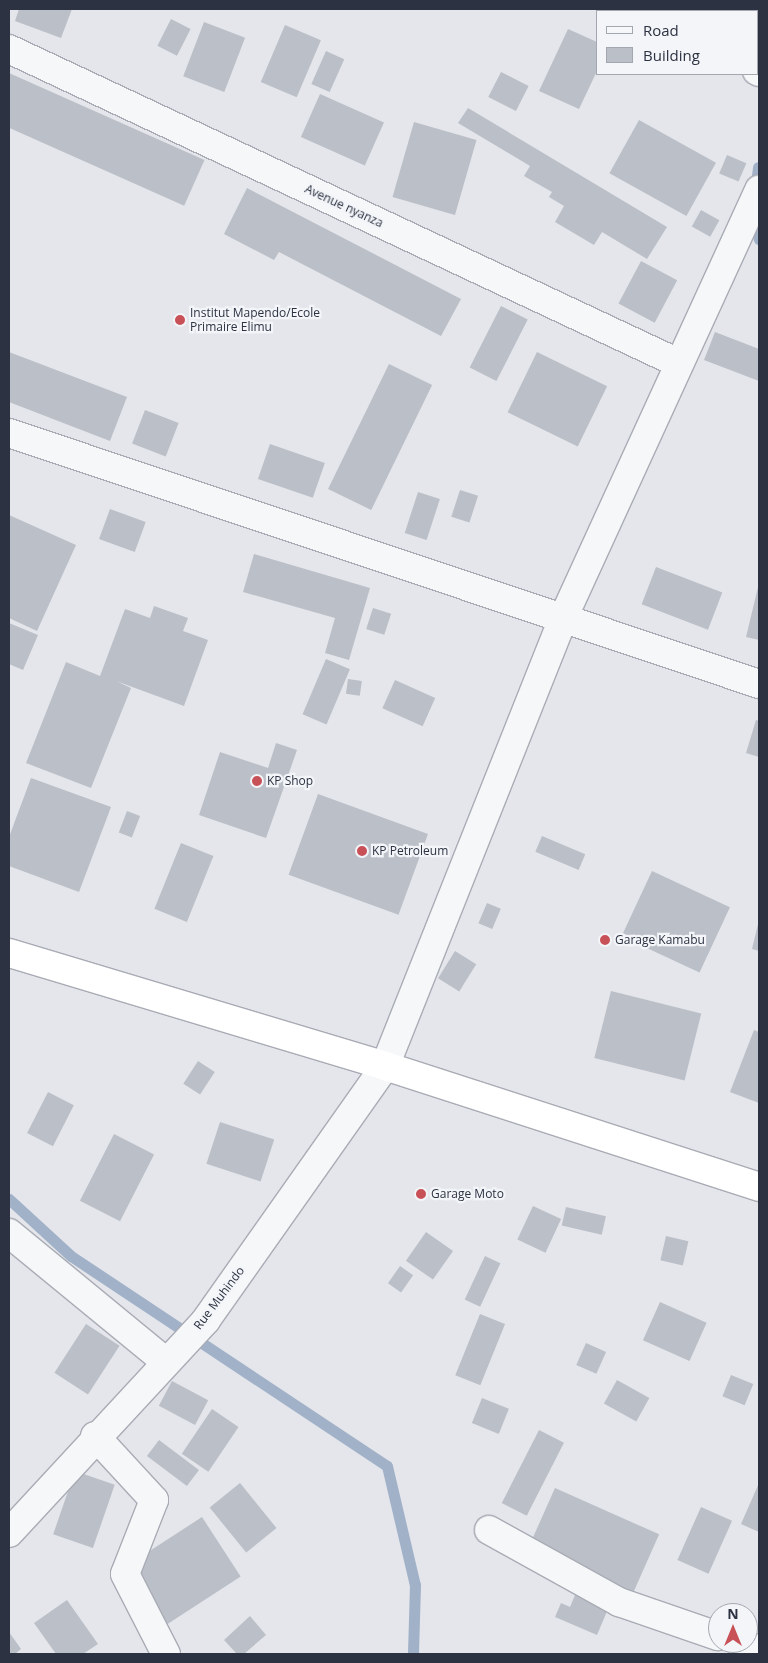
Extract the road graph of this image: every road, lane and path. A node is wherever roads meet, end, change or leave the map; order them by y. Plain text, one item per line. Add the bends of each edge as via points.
1 (9, 48) edge
2 (759, 190) edge
3 (678, 363) junction
4 (9, 433) edge
5 (564, 616) junction
6 (759, 684) edge
7 (9, 953) edge
8 (385, 1066) junction
9 (759, 1187) edge
10 (9, 1234) edge
11 (172, 1355) junction
12 (95, 1436) junction
13 (489, 1530) dead end
14 (9, 1533) edge
15 (708, 1633) edge
16 (166, 1654) edge

1 - 3 street, Avenue nyanza
2 - 3 street, Rue Muhindo
3 - 5 street, Rue Muhindo
4 - 5 street
5 - 6 street
5 - 8 street, Rue Muhindo
7 - 8 highway
8 - 9 highway
8 - 11 street, Rue Muhindo via 206,1320
10 - 11 street
11 - 12 street, Rue Muhindo
12 - 14 street, Rue Muhindo
12 - 16 street via 154,1500 126,1574
13 - 15 street via 619,1602

